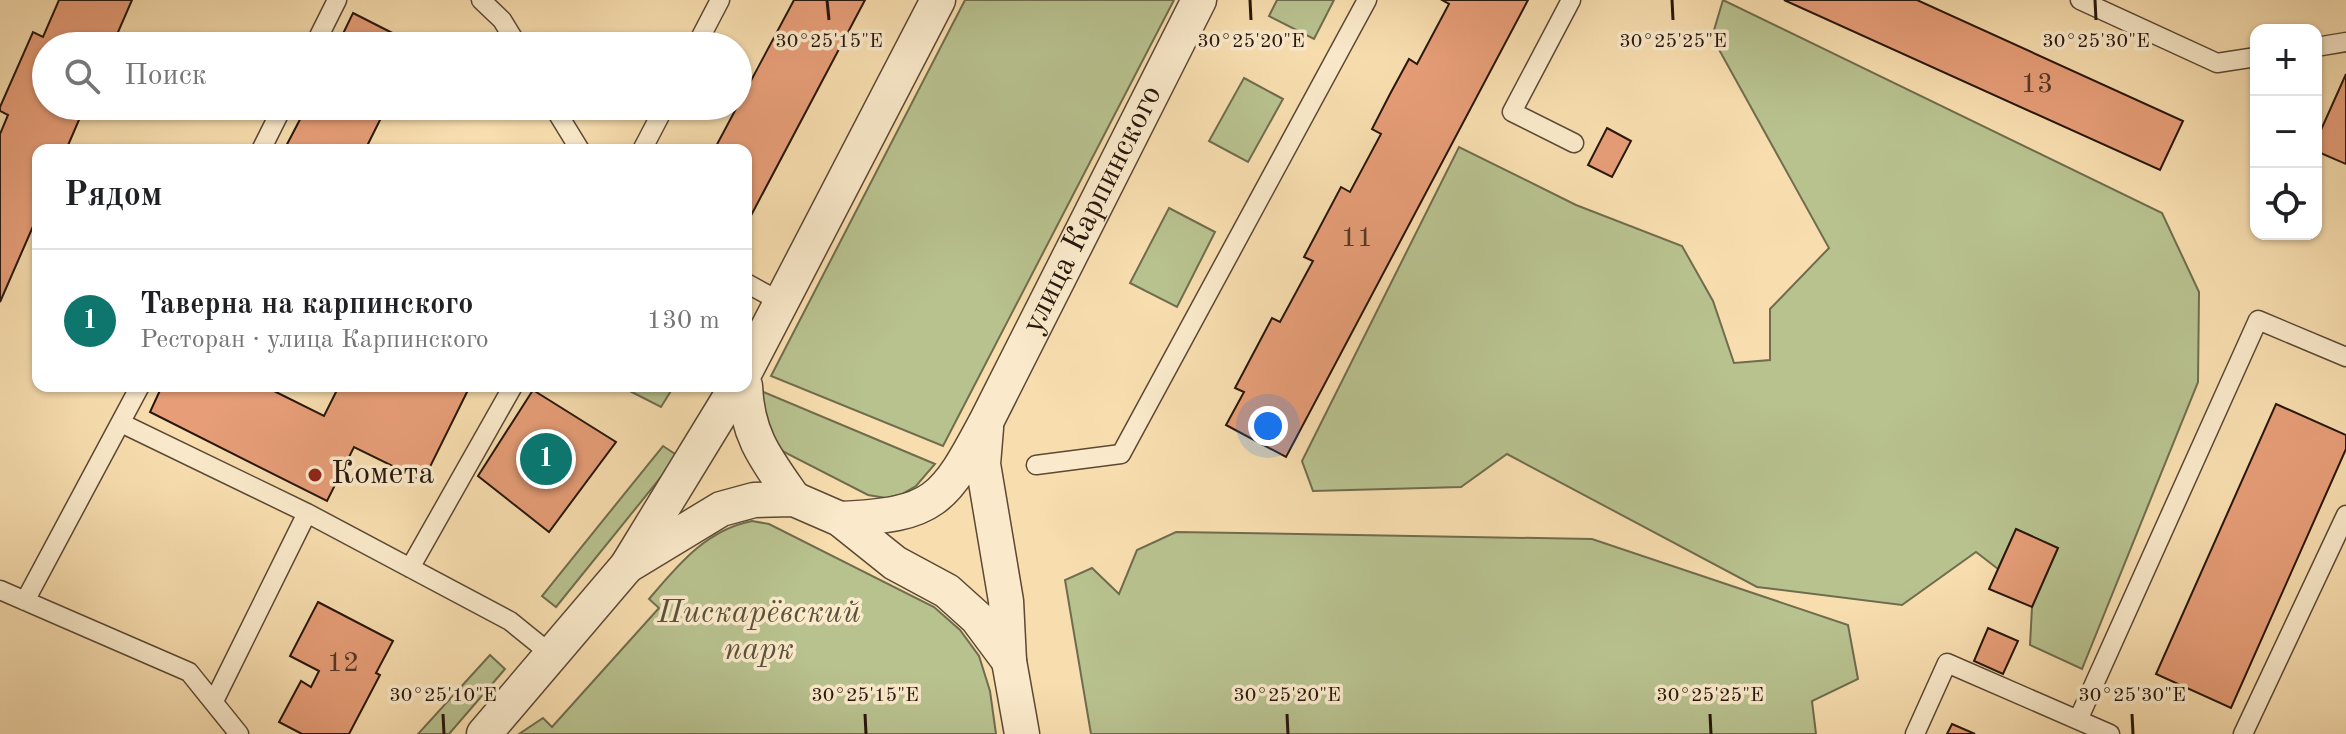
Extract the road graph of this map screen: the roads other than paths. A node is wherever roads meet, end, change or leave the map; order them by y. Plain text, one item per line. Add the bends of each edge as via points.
1 (337, 0) edge
2 (481, 0) edge
3 (720, 0) edge
4 (938, 0) edge
5 (1199, 0) edge
6 (1367, 0) edge
7 (1571, 0) edge
8 (2080, 0) edge
9 (321, 32) edge
10 (509, 32) edge
11 (703, 32) edge
12 (2346, 42) edge
13 (2322, 46) edge
14 (2250, 58) edge
15 (276, 120) edge
16 (562, 120) edge
17 (658, 120) edge
18 (1574, 143) dead end
19 (264, 144) edge
20 (576, 144) edge
21 (645, 144) edge
22 (752, 286) edge
23 (781, 302) junction
24 (2346, 357) edge
25 (752, 358) edge
26 (137, 392) edge
27 (510, 392) edge
28 (733, 392) edge
29 (746, 392) edge
30 (987, 420) junction
31 (121, 423) junction
32 (1036, 465) dead end
33 (794, 499) junction
34 (307, 513) junction
35 (2346, 515) edge
36 (840, 519) junction
37 (627, 566) junction
38 (410, 568) junction
39 (0, 590) edge
40 (25, 601) junction
41 (552, 655) junction
42 (1009, 661) junction
43 (214, 701) junction
44 (2078, 720) junction
45 (239, 734) edge
46 (484, 734) edge
47 (1022, 734) edge
48 (1915, 734) edge
49 (2110, 734) edge
50 (2243, 734) edge

1 - 9 lane
2 - 10 lane
3 - 11 lane
4 - 23 street
5 - 30 street, улица Карпинского
6 - 32 lane via 1121,454
7 - 18 lane via 1512,112
8 - 14 lane via 2217,63
12 - 13 lane
15 - 19 lane
16 - 20 lane
17 - 21 lane
22 - 23 lane
23 - 25 street
24 - 44 lane via 2258,320
26 - 31 lane
27 - 38 lane
28 - 37 street
29 - 33 street via 748,422 757,442
30 - 36 street, улица Карпинского via 938,496 913,511
30 - 42 street, улица Карпинского via 983,464 1006,601
31 - 34 lane
31 - 40 lane
33 - 36 street
33 - 37 street via 754,500 721,509
34 - 38 lane
34 - 43 lane
35 - 50 lane
36 - 42 street, улица Карпинского via 895,563 947,591 977,618
37 - 41 street
38 - 41 lane via 510,621
39 - 40 lane
40 - 43 lane via 189,672
41 - 46 street
42 - 47 street, улица Карпинского
43 - 45 lane
44 - 48 lane via 1947,663
44 - 49 lane

